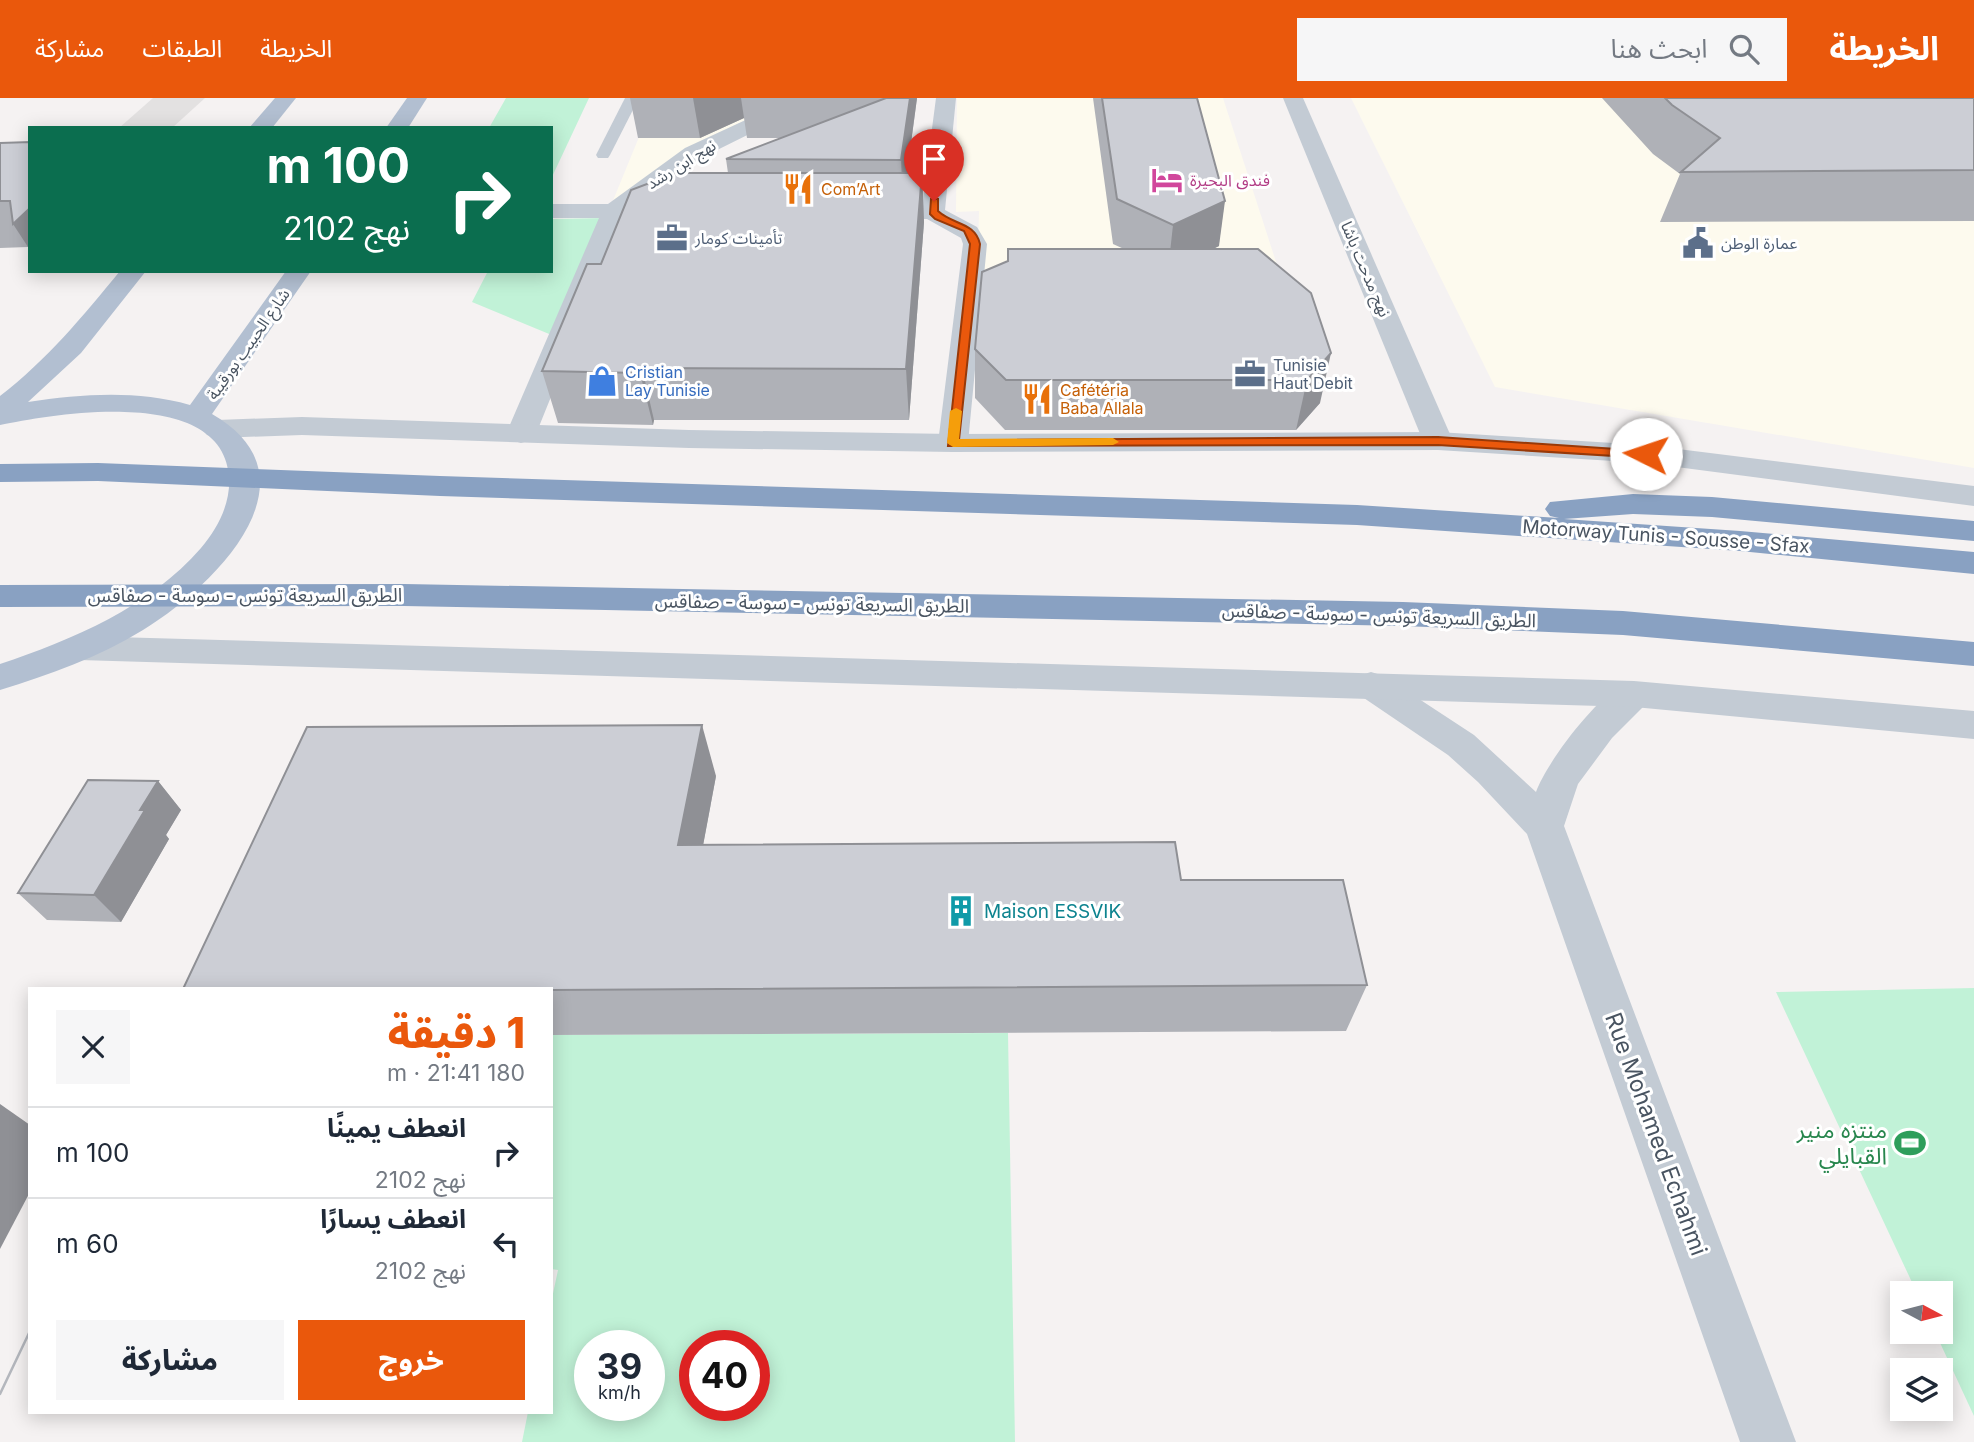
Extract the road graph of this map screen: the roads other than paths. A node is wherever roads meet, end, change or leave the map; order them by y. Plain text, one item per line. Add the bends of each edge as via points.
1 (286, 98) edge
2 (416, 98) edge
3 (632, 98) edge
4 (822, 98) edge
5 (946, 98) edge
6 (1293, 98) edge
7 (262, 126) edge
8 (398, 126) edge
9 (603, 155) dead end
10 (553, 211) edge
11 (614, 211) junction
12 (655, 211) edge
13 (850, 212) edge
14 (933, 212) junction
15 (132, 273) edge
16 (298, 273) edge
17 (0, 410) edge
18 (0, 416) edge
19 (207, 423) junction
20 (521, 434) junction
21 (1438, 441) junction
22 (953, 443) junction
23 (0, 473) edge
24 (1974, 496) edge
25 (1489, 523) junction
26 (1974, 531) edge
27 (1974, 563) edge
28 (0, 596) edge
29 (79, 648) junction
30 (1974, 654) edge
31 (16, 672) edge
32 (1371, 685) junction
33 (1634, 694) junction
34 (0, 698) edge
35 (1974, 725) edge
36 (1544, 826) junction
37 (1768, 1442) edge

1 - 7 main road
2 - 8 main road
3 - 9 lane
4 - 11 street, نهج ابن رشد via 783,110 693,152
5 - 14 street
6 - 21 street, نهج مدحت باشا
10 - 11 street
11 - 12 street
11 - 20 street
13 - 14 street
14 - 22 street via 967,229 975,244
15 - 17 main road via 71,347
16 - 19 main road, شارع الحبيب بورقيبة
18 - 19 main road via 114,402 163,407
19 - 20 street
19 - 29 main road via 237,452 246,481 232,527 215,552 159,603
20 - 22 street
21 - 22 street
21 - 24 street via 1646,454
23 - 25 highway, Motorway Tunis - Sousse - Sfax via 98,472
25 - 26 highway via 1566,508 1633,503
25 - 27 highway, Motorway Tunis - Sousse - Sfax
28 - 30 highway, الطريق السريعة تونس - سوسة - صفاقس via 418,595 1389,614 1623,623
29 - 31 main road
29 - 32 street
31 - 34 main road
32 - 33 street
32 - 36 street via 1461,745
33 - 35 street
33 - 36 street via 1599,728 1560,779
36 - 37 street, Rue Mohamed Echahmi

